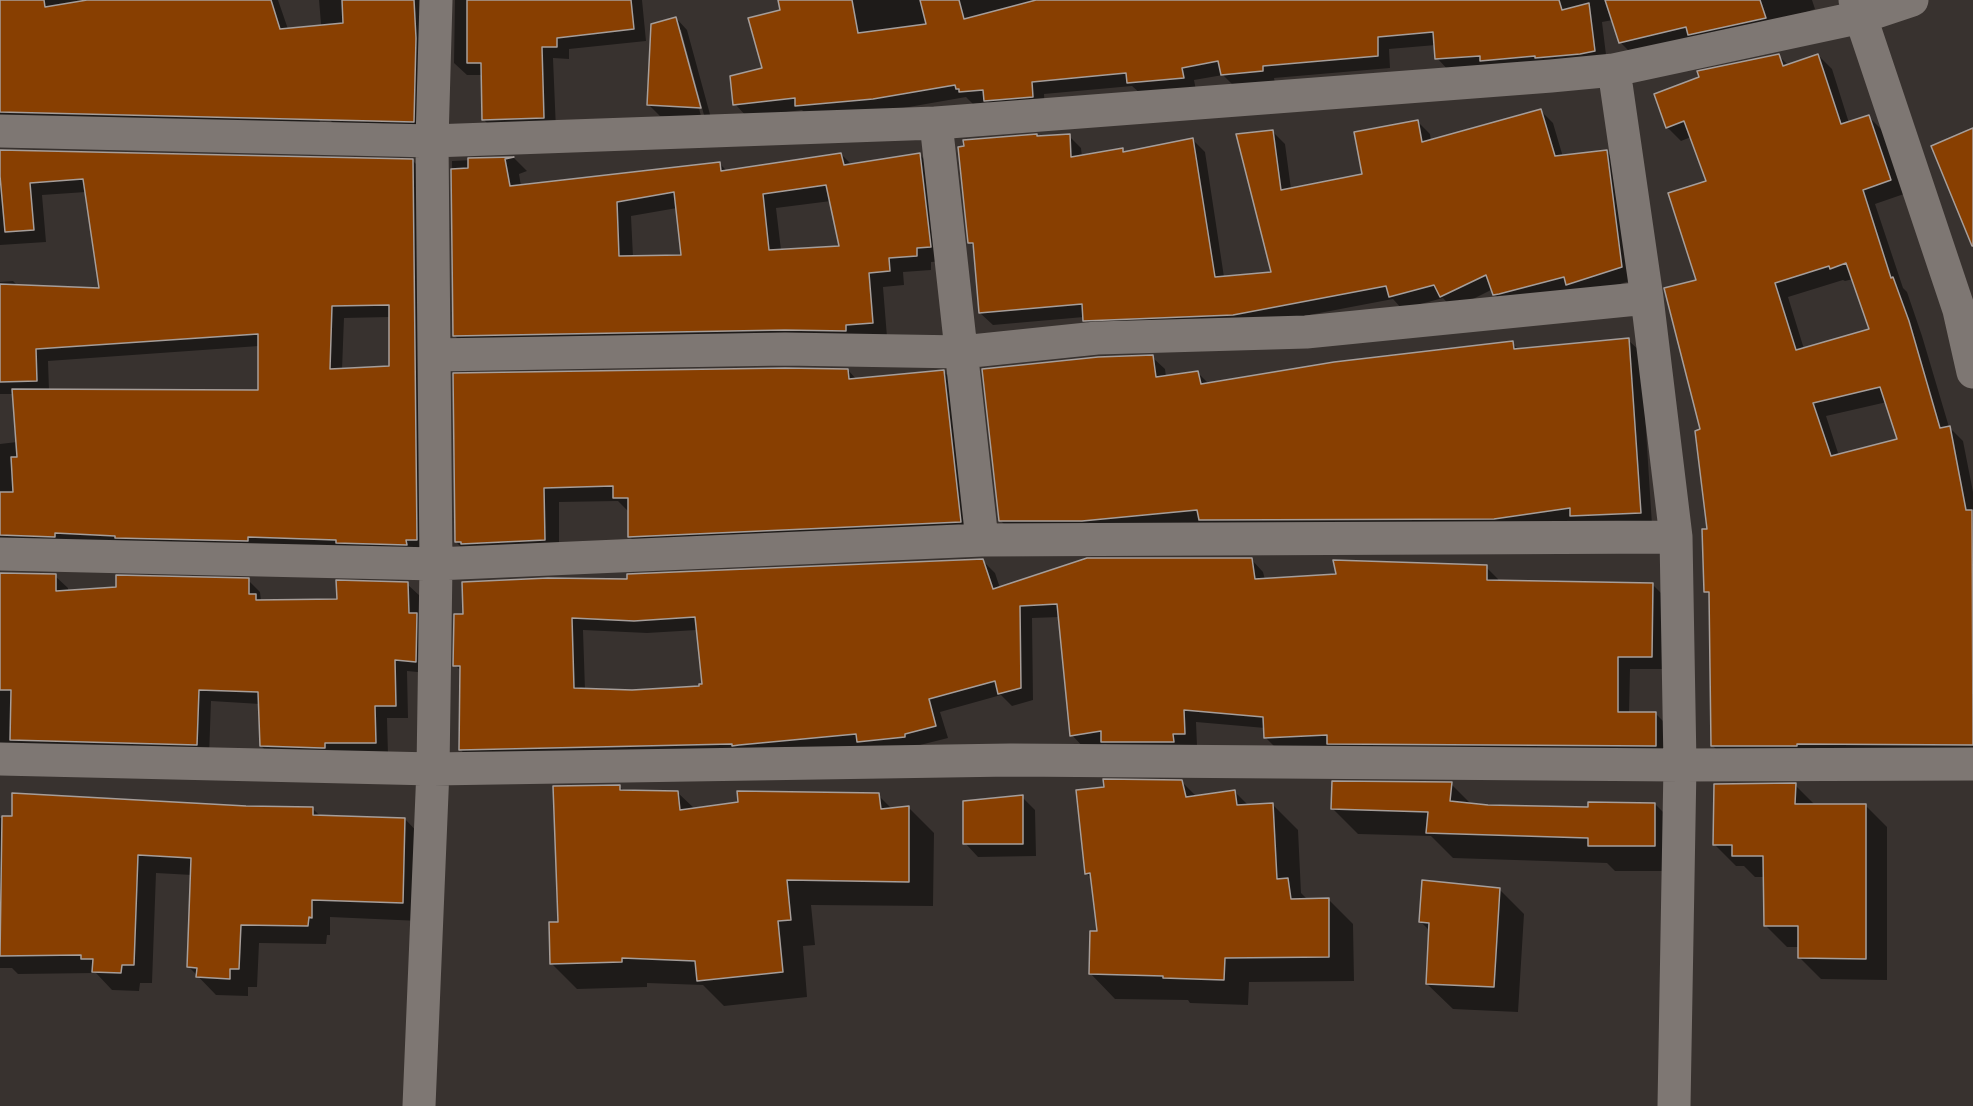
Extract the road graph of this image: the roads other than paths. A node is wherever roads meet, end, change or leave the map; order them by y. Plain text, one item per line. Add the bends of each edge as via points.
1 (436, 0) edge
2 (1912, 0) edge
3 (1858, 9) edge
4 (1614, 70) junction
5 (936, 123) junction
6 (0, 130) edge
7 (432, 141) junction
8 (1647, 298) junction
9 (1966, 306) edge
10 (962, 352) junction
11 (434, 355) junction
12 (1973, 372) edge
13 (1676, 537) junction
14 (982, 540) junction
15 (0, 554) edge
16 (436, 564) junction
17 (0, 759) edge
18 (1973, 764) edge
19 (1680, 765) junction
20 (433, 769) junction
21 (419, 1106) edge
22 (1674, 1106) edge

1 - 7 street
2 - 3 street
3 - 4 street
3 - 9 street
4 - 5 street
4 - 8 street
5 - 7 street
5 - 10 street
6 - 7 street
7 - 11 street
8 - 10 street via 1306,332 1097,338
8 - 13 street
9 - 12 street
10 - 11 street via 785,349
10 - 14 street
11 - 16 street
13 - 14 street
13 - 19 street
14 - 16 street
15 - 16 street
16 - 20 street
17 - 20 street
18 - 19 street
19 - 20 street via 1011,760
19 - 22 street
20 - 21 street

